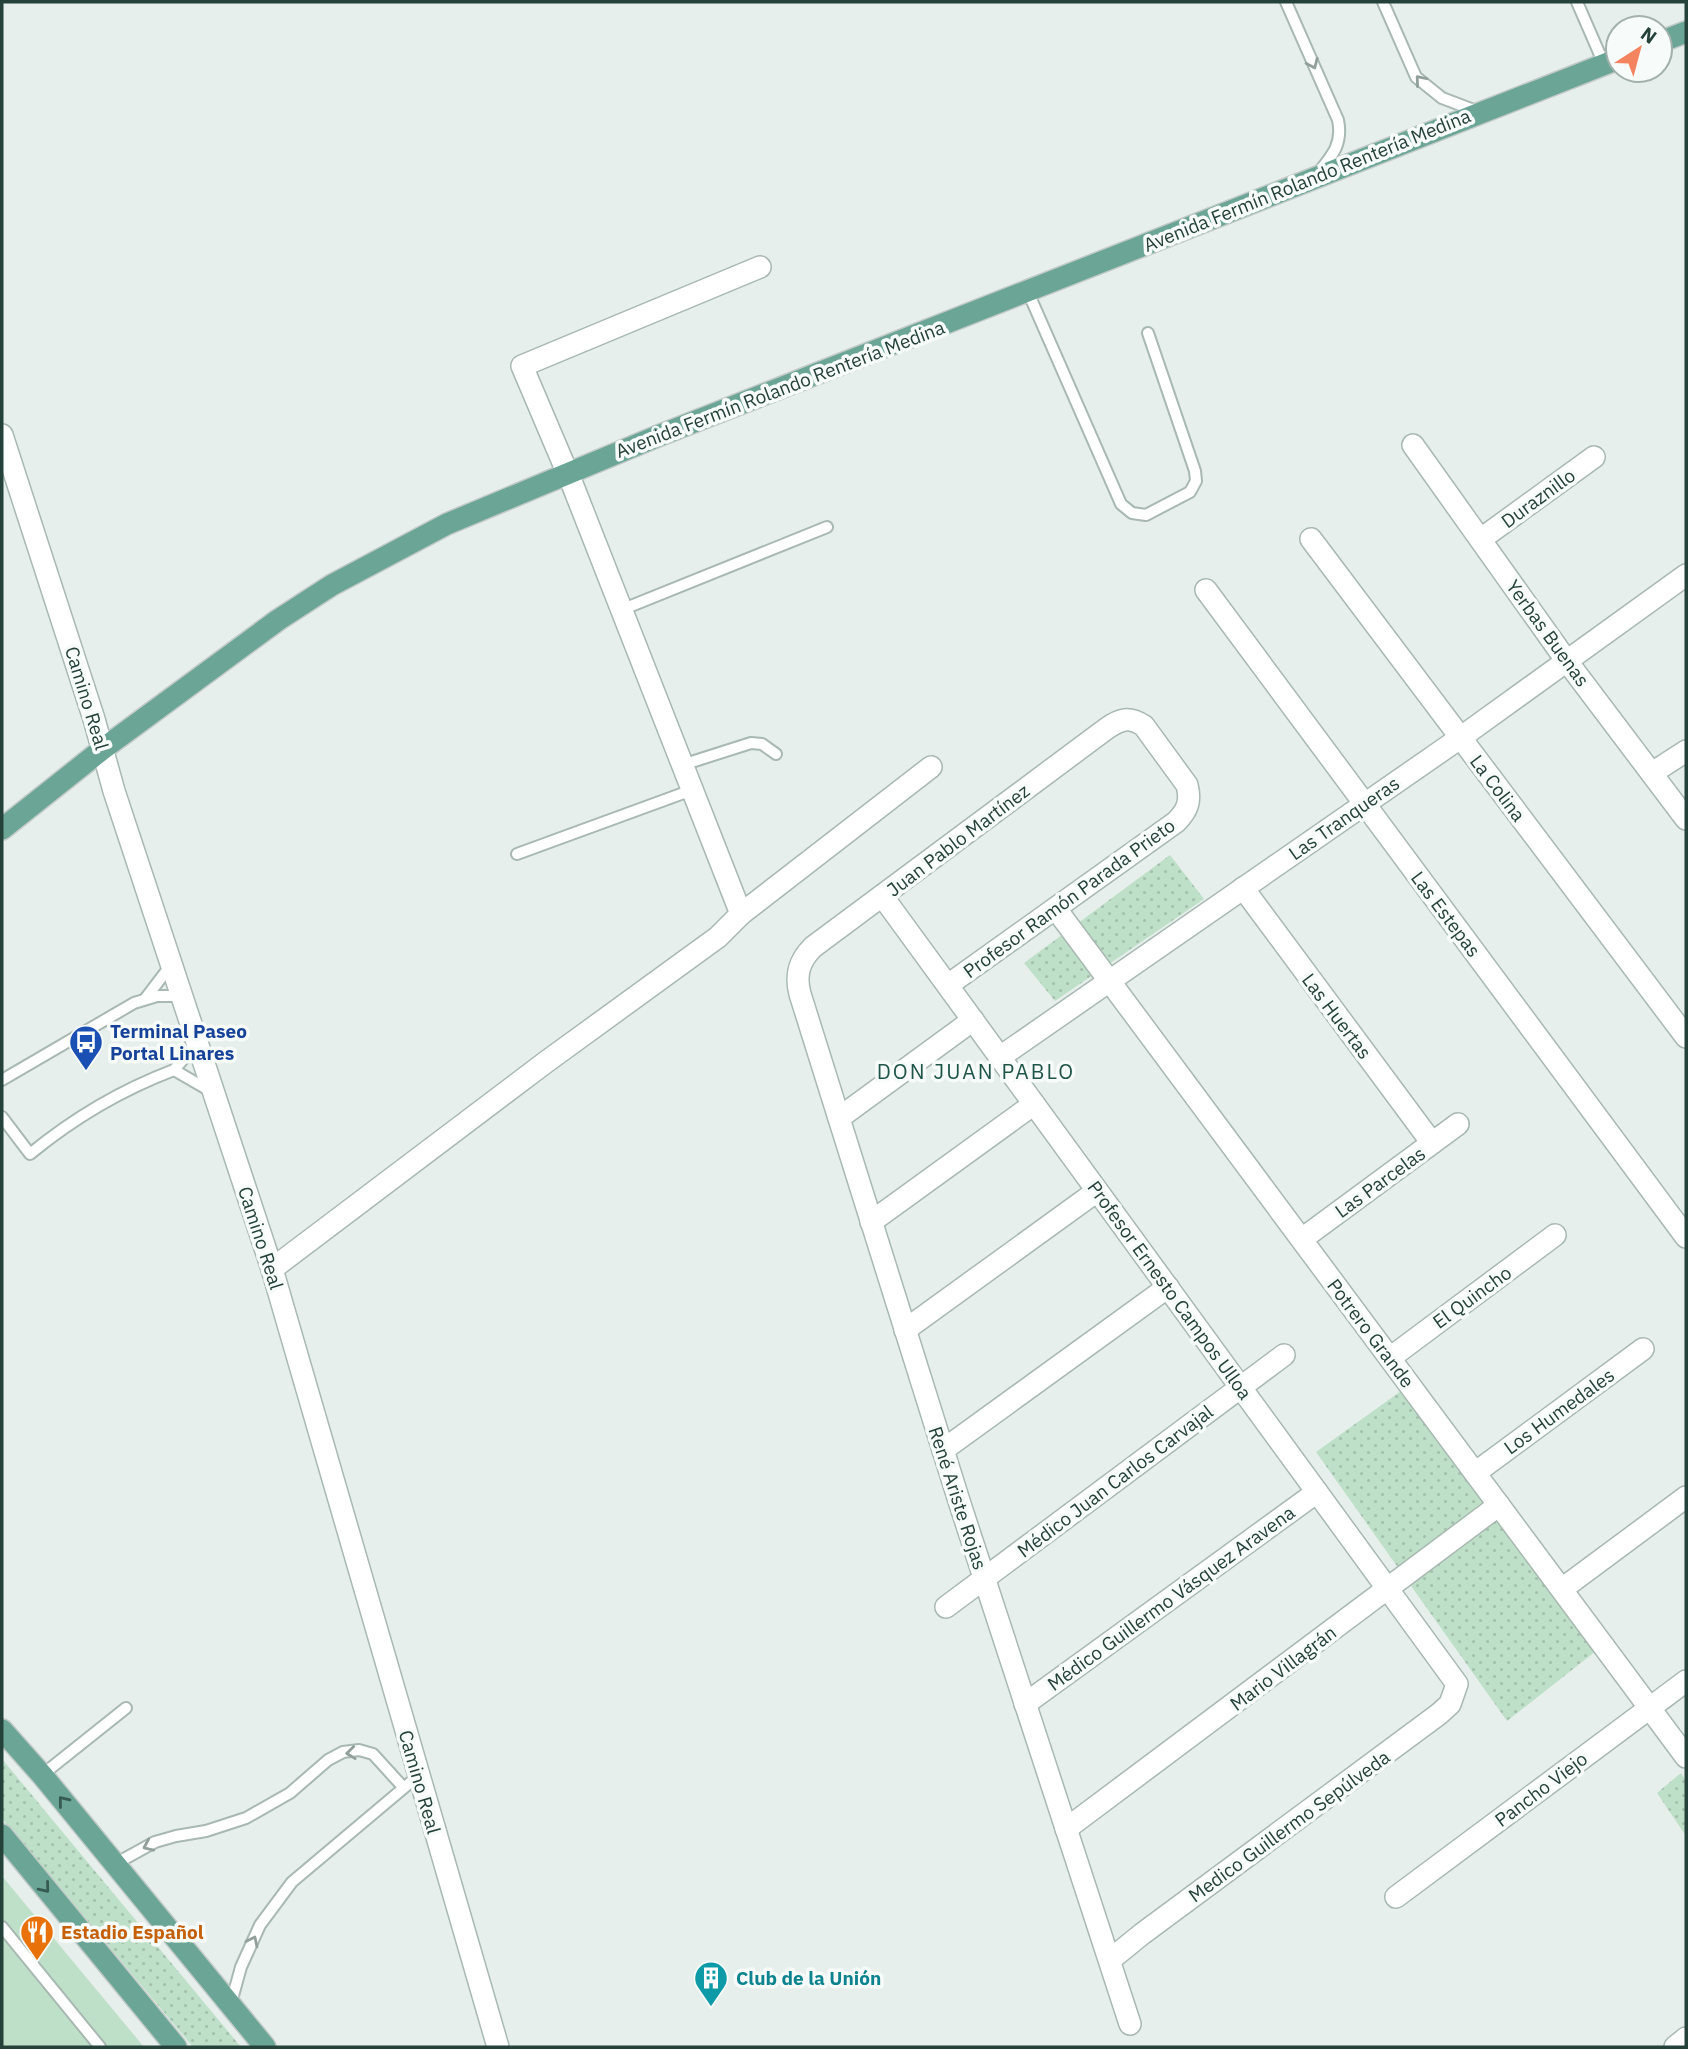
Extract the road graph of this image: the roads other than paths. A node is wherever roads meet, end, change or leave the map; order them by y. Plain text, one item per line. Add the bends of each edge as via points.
1 (1286, 2) edge
2 (1383, 2) edge
3 (1577, 2) edge
4 (1604, 50) edge
5 (1604, 65) edge
6 (1479, 112) junction
7 (1313, 179) junction
8 (760, 267) dead end
9 (1028, 292) junction
10 (1148, 333) dead end
11 (2, 435) edge
12 (1413, 444) dead end
13 (1594, 457) dead end
14 (568, 474) junction
15 (827, 527) dead end
16 (1311, 539) dead end
17 (1481, 539) junction
18 (1686, 575) edge
19 (1206, 590) dead end
20 (621, 610) junction
21 (1566, 660) junction
22 (1460, 738) junction
23 (104, 748) junction
24 (1686, 751) edge
25 (776, 754) dead end
26 (682, 765) junction
27 (931, 767) dead end
28 (1652, 773) junction
29 (692, 790) junction
30 (1364, 804) junction
31 (1188, 807) joint
32 (1686, 819) edge
33 (2, 829) edge
34 (517, 854) dead end
35 (1242, 888) junction
36 (883, 897) junction
37 (1056, 909) junction
38 (741, 914) junction
39 (172, 964) junction
40 (799, 968) joint
41 (1110, 981) junction
42 (948, 985) junction
43 (182, 996) junction
44 (145, 999) junction
45 (973, 1020) junction
46 (1686, 1037) edge
47 (197, 1042) junction
48 (1000, 1057) junction
49 (174, 1070) junction
50 (2, 1080) edge
51 (214, 1094) junction
52 (1034, 1104) junction
53 (2, 1117) edge
54 (839, 1118) junction
55 (1458, 1124) dead end
56 (1432, 1143) junction
57 (1097, 1191) junction
58 (871, 1222) junction
59 (1555, 1236) dead end
60 (1686, 1237) edge
61 (1302, 1240) junction
62 (272, 1269) junction
63 (1168, 1287) junction
64 (905, 1330) junction
65 (1643, 1349) dead end
66 (1284, 1355) dead end
67 (1390, 1358) junction
68 (1241, 1387) junction
69 (943, 1450) junction
70 (1475, 1473) junction
71 (1317, 1492) junction
72 (1686, 1497) edge
73 (1499, 1505) junction
74 (984, 1578) junction
75 (1562, 1589) junction
76 (1389, 1590) junction
77 (946, 1607) dead end
78 (1686, 1681) edge
79 (1457, 1684) joint
80 (1025, 1704) junction
81 (126, 1708) dead end
82 (1650, 1708) junction
83 (2, 1730) edge
84 (1686, 1757) edge
85 (42, 1775) junction
86 (411, 1782) junction
87 (1066, 1829) junction
88 (2, 1835) edge
89 (115, 1864) junction
90 (1396, 1897) dead end
91 (2, 1927) edge
92 (1110, 1960) junction
93 (230, 2005) junction
94 (1130, 2024) dead end
95 (1686, 2038) edge
96 (100, 2047) edge
97 (176, 2047) edge
98 (265, 2047) edge
99 (498, 2047) edge
100 (1675, 2047) edge

1 -> 7 lane via 1340,130 1337,148
6 -> 2 lane via 1442,98 1416,77
3 - 4 lane
5 - 6 main road, Avenida Fermín Rolando Rentería Medina
6 - 7 main road, Avenida Fermín Rolando Rentería Medina
7 - 9 main road, Avenida Fermín Rolando Rentería Medina
8 - 14 street via 522,366
9 - 10 lane via 1121,504 1132,513 1146,515 1190,492 1196,481
9 - 14 main road, Avenida Fermín Rolando Rentería Medina
11 - 23 street, Camino Real
12 - 17 street, Yerbas Buenas
13 - 17 street, Duraznillo
14 - 20 street
14 - 23 main road, Avenida Fermín Rolando Rentería Medina via 447,524 332,585 225,656
15 - 20 lane
16 - 22 street, La Colina
17 - 21 street, Yerbas Buenas
18 - 21 street, Las Tranqueras
19 - 30 street, Las Estepas
20 - 26 street
21 - 22 street, Las Tranqueras
21 - 28 street, Yerbas Buenas
22 - 30 street, Las Tranqueras
22 - 46 street, La Colina
23 - 33 main road, Avenida Fermín Rolando Rentería Medina
23 - 39 street, Camino Real
24 - 28 street
25 - 26 lane via 762,744 751,743
26 - 29 street
27 - 38 street
28 - 32 street, Yerbas Buenas
29 - 34 lane
29 - 38 street
30 - 35 street, Las Tranqueras
30 - 60 street, Las Estepas
31 - 36 street, Juan Pablo Martínez via 1187,785 1144,726 1125,718
31 - 37 street, Profesor Ramón Parada Prieto via 1176,822
35 - 41 street, Las Tranqueras
35 - 56 street, Las Huertas
36 - 40 street, Juan Pablo Martínez via 813,947
36 - 42 street, Profesor Ernesto Campos Ulloa
37 - 41 street, Potrero Grande
37 - 42 street, Profesor Ramón Parada Prieto
38 - 62 street via 718,937
39 - 43 street, Camino Real
39 - 44 lane
40 - 54 street, René Ariste Rojas via 800,994
41 - 48 street, Las Tranqueras
41 - 61 street, Potrero Grande
42 - 45 street, Profesor Ernesto Campos Ulloa
43 - 44 lane
43 - 47 street, Camino Real
44 - 50 lane
45 - 48 street, Profesor Ernesto Campos Ulloa
45 - 54 street
47 - 49 lane
47 - 51 street, Camino Real
48 - 52 street, Profesor Ernesto Campos Ulloa
49 - 51 lane
49 - 53 lane via 84,1113 30,1154
51 - 62 street, Camino Real
52 - 57 street, Profesor Ernesto Campos Ulloa
52 - 58 street
54 - 58 street, René Ariste Rojas
55 - 56 street, Las Parcelas
56 - 61 street, Las Parcelas
57 - 63 street, Profesor Ernesto Campos Ulloa
57 - 64 street
58 - 64 street, René Ariste Rojas
59 - 67 street, El Quincho
61 - 67 street, Potrero Grande
62 - 86 street, Camino Real
63 - 68 street, Profesor Ernesto Campos Ulloa
63 - 69 street
64 - 69 street, René Ariste Rojas
65 - 70 street, Los Humedales
66 - 68 street, Médico Juan Carlos Carvajal
67 - 70 street, Potrero Grande
68 - 71 street, Profesor Ernesto Campos Ulloa
68 - 74 street, Médico Juan Carlos Carvajal
69 - 74 street, René Ariste Rojas
70 - 73 street, Potrero Grande
71 - 76 street, Profesor Ernesto Campos Ulloa
71 - 80 street, Médico Guillermo Vásquez Aravena
72 - 75 street
73 - 75 street, Potrero Grande
73 - 76 street, Mario Villagrán
74 - 77 street, Médico Juan Carlos Carvajal
74 - 80 street, René Ariste Rojas
75 - 82 street, Potrero Grande
76 - 79 street, Profesor Ernesto Campos Ulloa
76 - 87 street, Mario Villagrán
78 - 82 street, Pancho Viejo
79 - 92 street, Medico Guillermo Sepúlveda via 1450,1704 1439,1714
80 - 87 street, René Ariste Rojas
81 - 85 lane
82 - 84 street, Potrero Grande
82 - 90 street, Pancho Viejo
83 - 85 main road
89 -> 85 main road
86 -> 89 lane via 373,1755 359,1750 343,1752 290,1793 246,1818 155,1842
93 -> 86 lane via 254,1937 292,1882
86 - 99 street, Camino Real
87 - 92 street, René Ariste Rojas
88 -> 97 main road
89 - 93 main road
91 - 96 lane
92 - 94 street, René Ariste Rojas
93 - 98 main road
95 - 100 street

